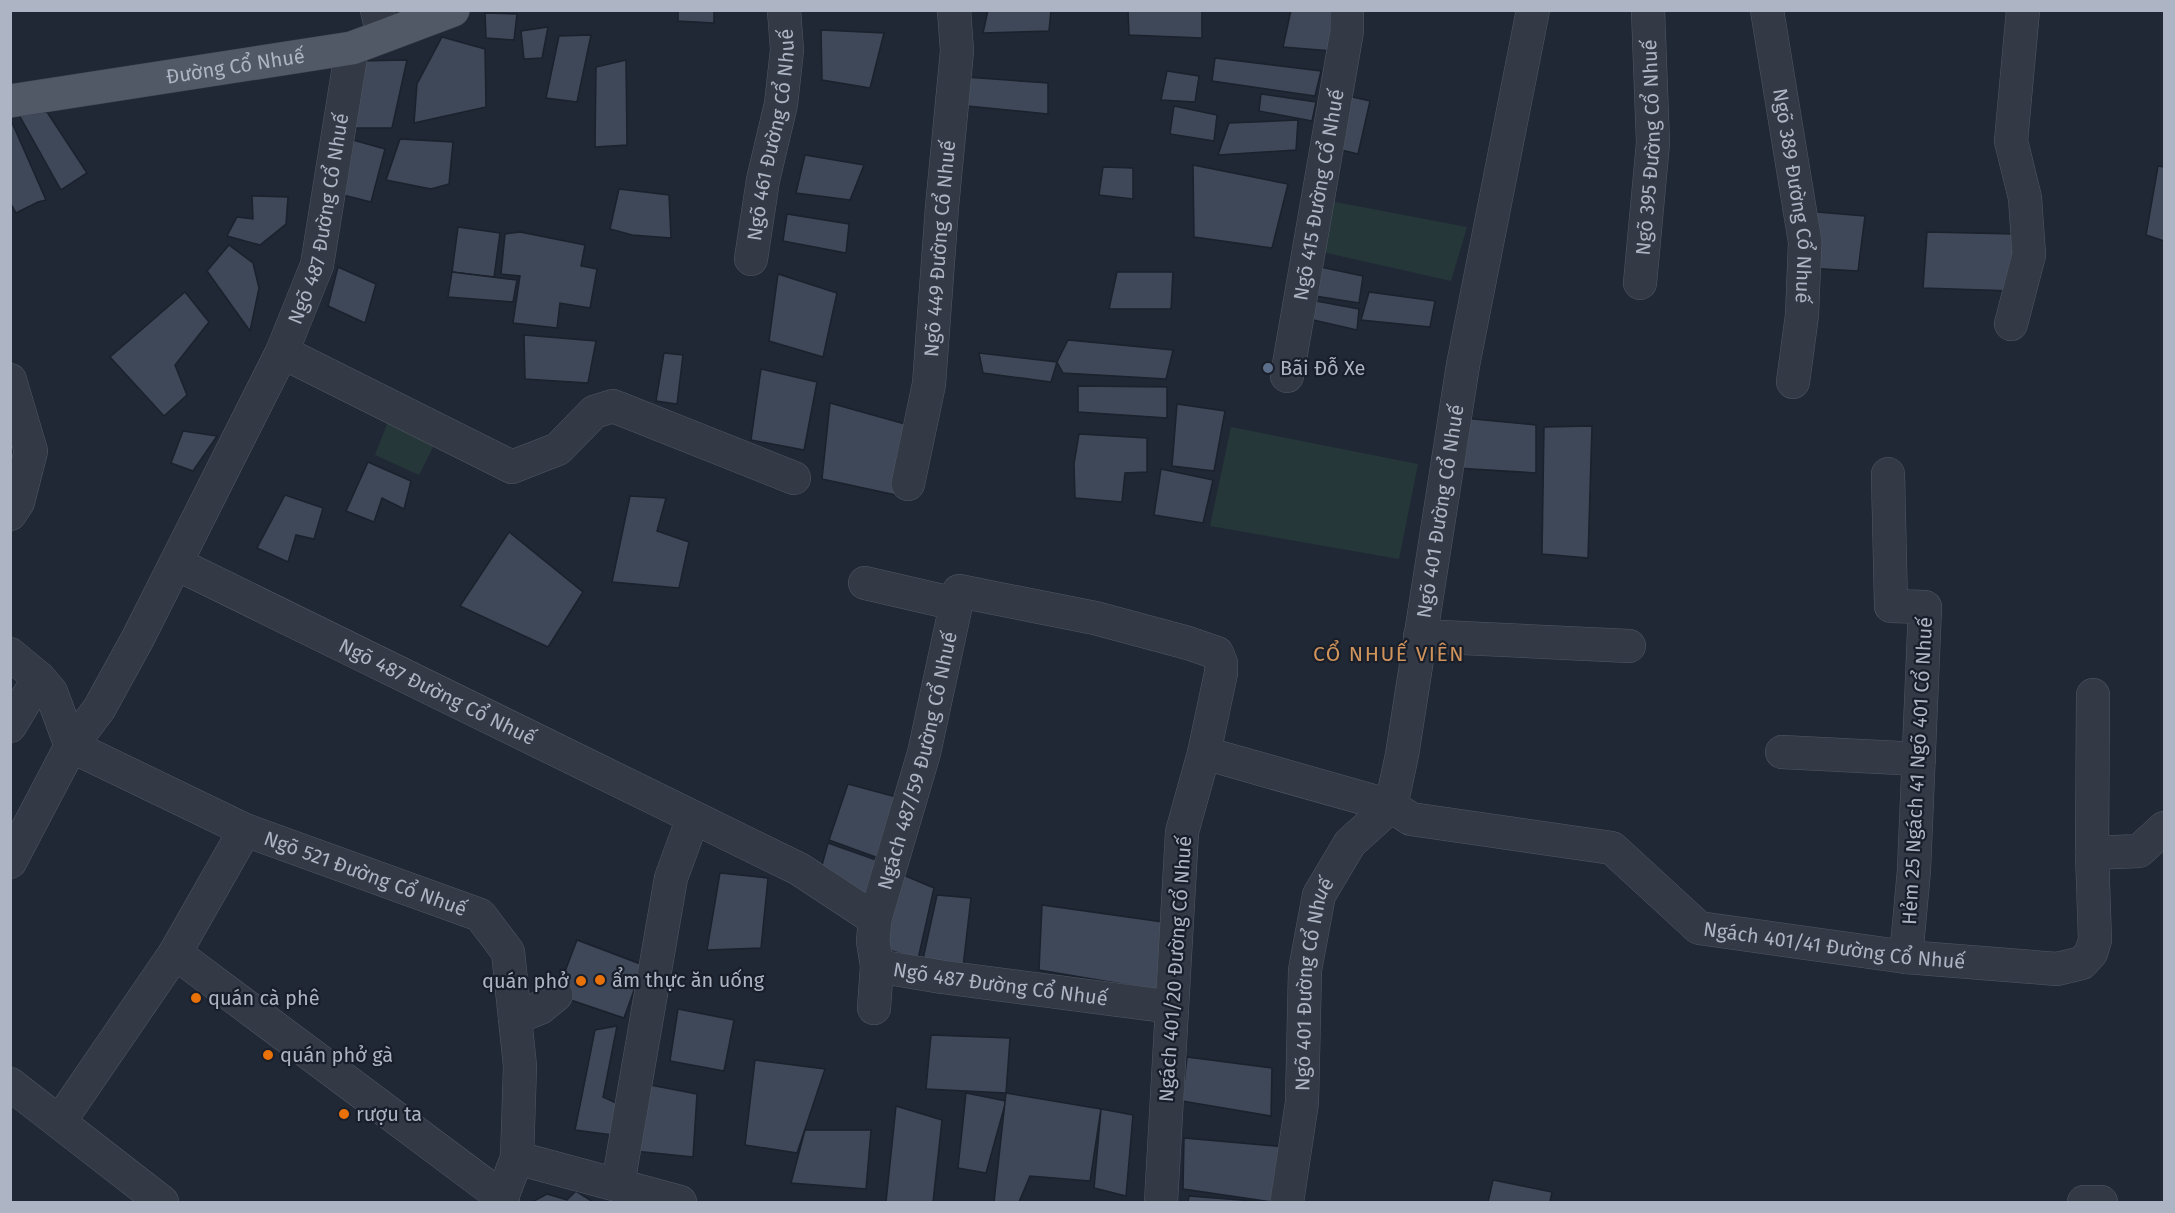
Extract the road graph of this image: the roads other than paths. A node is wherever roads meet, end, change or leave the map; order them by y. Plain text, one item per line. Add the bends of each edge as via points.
1 (453, 10) edge
2 (784, 10) edge
3 (954, 10) edge
4 (1347, 10) edge
5 (1533, 10) edge
6 (1648, 10) edge
7 (1767, 10) edge
8 (2023, 10) edge
9 (380, 23) edge
10 (352, 48) junction
11 (10, 101) edge
12 (751, 259) dead end
13 (1640, 283) dead end
14 (2011, 324) dead end
15 (282, 352) junction
16 (1287, 376) dead end
17 (10, 380) edge
18 (1793, 382) dead end
19 (1888, 474) dead end
20 (794, 478) dead end
21 (908, 484) dead end
22 (10, 514) edge
23 (177, 564) junction
24 (865, 583) dead end
25 (956, 604) junction
26 (1420, 636) junction
27 (1629, 646) dead end
28 (10, 654) edge
29 (39, 678) junction
30 (2093, 695) dead end
31 (10, 726) edge
32 (71, 746) junction
33 (1782, 752) dead end
34 (1204, 753) junction
35 (1919, 759) junction
36 (1391, 806) junction
37 (693, 818) junction
38 (2164, 828) edge
39 (245, 830) junction
40 (2092, 853) junction
41 (10, 862) edge
42 (875, 919) junction
43 (175, 953) junction
44 (1906, 957) junction
45 (878, 966) junction
46 (556, 995) dead end
47 (1172, 1007) junction
48 (874, 1008) dead end
49 (515, 1018) junction
50 (10, 1084) edge
51 (60, 1121) junction
52 (517, 1158) junction
53 (618, 1185) junction
54 (502, 1200) edge
55 (162, 1203) edge
56 (680, 1203) edge
57 (1161, 1203) edge
58 (1287, 1203) edge
59 (2084, 1203) edge
60 (2101, 1203) edge

1 - 9 main road, Đường Cổ Nhuế
2 - 12 street, Ngõ 461 Đường Cổ Nhuế via 787,50 781,104 763,180
3 - 21 street, Ngõ 449 Đường Cổ Nhuế via 957,51 929,384
4 - 16 street, Ngõ 415 Đường Cổ Nhuế via 1347,31
5 - 26 street, Ngõ 401 Đường Cổ Nhuế via 1463,365
6 - 13 street, Ngõ 395 Đường Cổ Nhuế via 1653,143
7 - 18 street, Ngõ 389 Đường Cổ Nhuế via 1804,242 1802,315
8 - 14 street via 2011,141 2025,198 2029,255
9 - 10 main road, Đường Cổ Nhuế
10 - 11 main road, Đường Cổ Nhuế
10 - 15 street, Ngõ 487 Đường Cổ Nhuế via 317,265
15 - 20 street via 512,467 558,449 594,412 613,406
15 - 23 street, Ngõ 487 Đường Cổ Nhuế
17 - 22 street via 31,451 18,502
19 - 35 street, Hẻm 25 Ngách 41 Ngõ 401 Cổ Nhuế via 1891,606 1925,607
23 - 32 street via 99,710
23 - 37 street, Ngõ 487 Đường Cổ Nhuế
24 - 25 street
25 - 34 street, Ngách 401/20 Đường Cổ Nhuế via 959,591 1095,618 1217,653 1221,673
25 - 42 street, Ngách 487/59 Đường Cổ Nhuế via 924,753
26 - 27 street
26 - 36 street, Ngõ 401 Đường Cổ Nhuế
28 - 29 street
29 - 31 street
29 - 32 street via 51,693
30 - 40 street, Ngách 401/41 Đường Cổ Nhuế
32 - 39 street, Ngõ 521 Đường Cổ Nhuế
32 - 41 street
33 - 35 street
34 - 36 street
34 - 47 street, Ngách 401/20 Đường Cổ Nhuế via 1182,832
35 - 44 street, Hẻm 25 Ngách 41 Ngõ 401 Cổ Nhuế
36 - 44 street, Ngách 401/41 Đường Cổ Nhuế via 1411,819 1612,848 1699,928
36 - 58 street, Ngõ 401 Đường Cổ Nhuế via 1350,843 1319,895 1305,970 1302,1102
37 - 42 street, Ngõ 487 Đường Cổ Nhuế via 799,869
37 - 53 street via 671,878
38 - 40 street via 2139,851
39 - 43 street
39 - 49 street, Ngõ 521 Đường Cổ Nhuế via 480,915 508,952
40 - 44 street, Ngách 401/41 Đường Cổ Nhuế via 2095,940 2082,963 2057,969
42 - 45 street, Ngõ 487 Đường Cổ Nhuế via 873,941
43 - 51 street
43 - 54 street
45 - 47 street, Ngõ 487 Đường Cổ Nhuế
45 - 48 street
46 - 49 street via 540,1008
47 - 57 street, Ngách 401/20 Đường Cổ Nhuế
49 - 52 street, Ngõ 521 Đường Cổ Nhuế via 519,1066
50 - 51 street
51 - 55 street
52 - 53 street
52 - 54 street, Ngõ 521 Đường Cổ Nhuế
53 - 56 street
59 - 60 street

